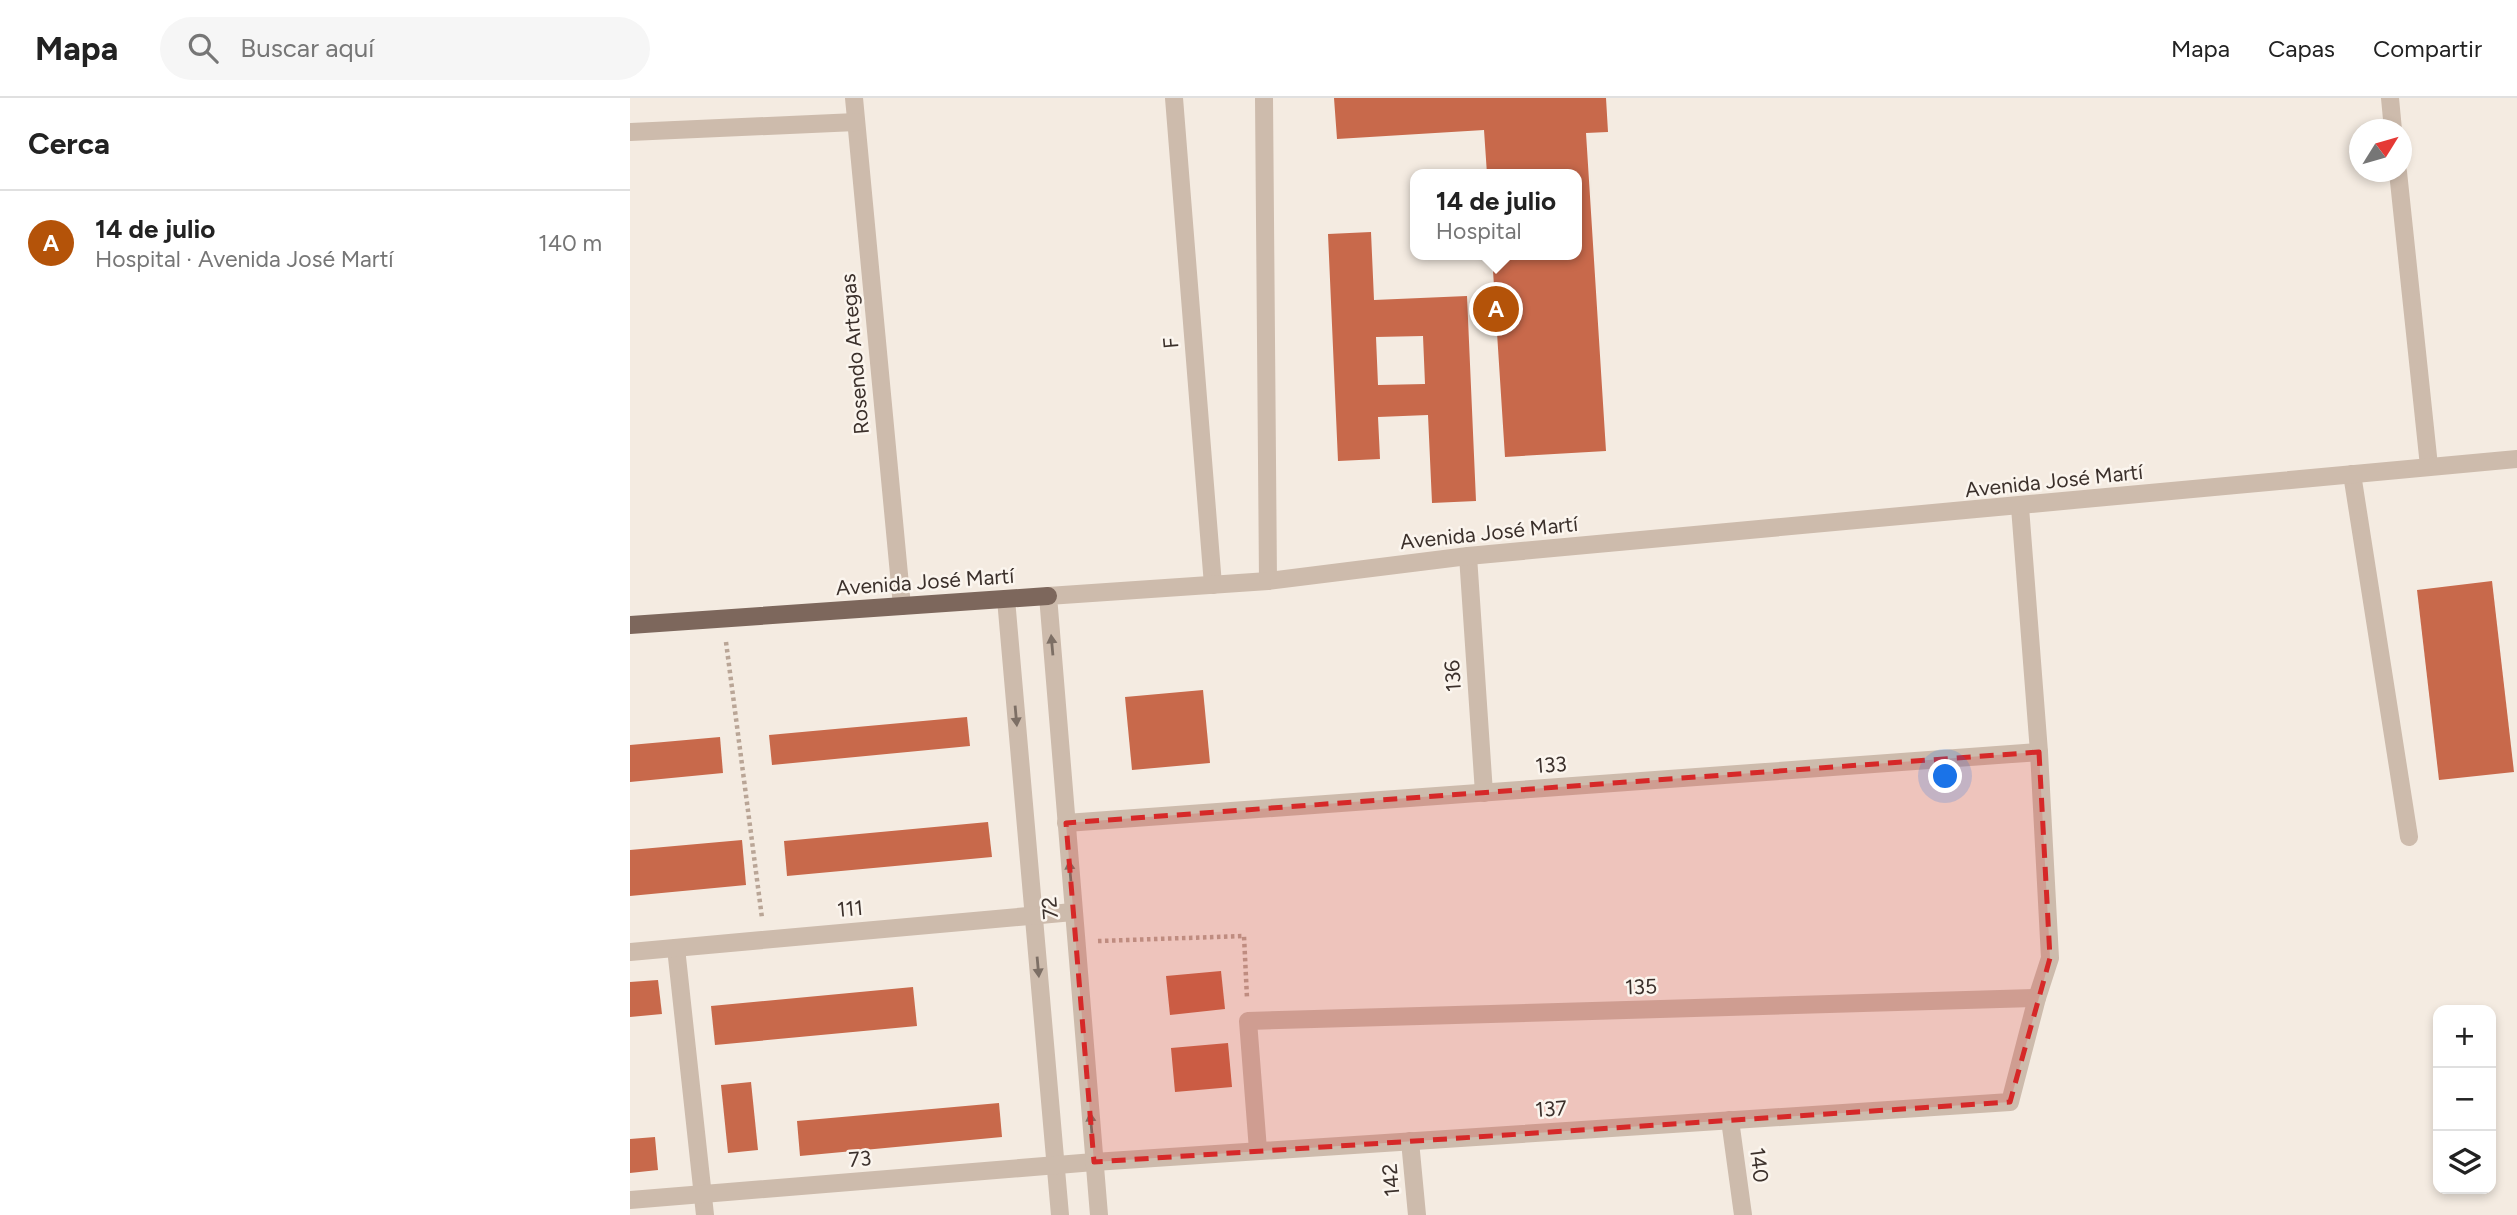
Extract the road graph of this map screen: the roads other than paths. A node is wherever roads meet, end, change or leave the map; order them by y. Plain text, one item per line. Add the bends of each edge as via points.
1 (854, 98) edge
2 (1174, 98) edge
3 (1264, 98) edge
4 (2390, 98) edge
5 (2392, 119) edge
6 (856, 122) junction
7 (630, 132) edge
8 (2399, 182) edge
9 (2517, 460) edge
10 (2429, 466) junction
11 (2352, 474) junction
12 (2020, 507) junction
13 (1468, 556) junction
14 (1268, 581) junction
15 (1213, 585) junction
16 (1048, 596) junction
17 (1006, 599) junction
18 (902, 606) junction
19 (630, 625) edge
20 (2039, 752) junction
21 (1484, 793) junction
22 (1066, 823) junction
23 (2409, 838) dead end
24 (1073, 912) junction
25 (1033, 915) junction
26 (676, 948) junction
27 (630, 952) edge
28 (2037, 998) junction
29 (1730, 1120) junction
30 (1410, 1140) junction
31 (1258, 1150) junction
32 (1094, 1162) junction
33 (1056, 1166) junction
34 (702, 1194) junction
35 (630, 1200) edge
36 (705, 1215) edge
37 (1060, 1215) edge
38 (1099, 1215) edge
39 (1417, 1215) edge
40 (1742, 1215) edge

1 - 6 street, Rosendo Artegas
2 - 15 street, F
3 - 14 street
4 - 5 street
6 - 7 street
6 - 18 street, Rosendo Artegas
8 - 10 street
9 - 10 street, Avenida José Martí
10 - 11 street, Avenida José Martí
11 - 12 street, Avenida José Martí
11 - 23 street
12 - 13 street, Avenida José Martí
12 - 20 street
13 - 14 street, Avenida José Martí
13 - 21 street, 136
14 - 15 street, Avenida José Martí
15 - 16 street, Avenida José Martí
16 - 17 main road, Avenida José Martí
22 -> 16 street, 72
17 - 18 main road, Avenida José Martí
17 -> 25 street, 72
18 - 19 main road, Avenida José Martí
20 - 21 street, 133
20 - 28 street via 2050,958
21 - 22 street, 133
24 -> 22 street, 72
24 - 25 street, 111
32 -> 24 street, 72
25 - 26 street, 111
25 -> 33 street, 72
26 - 27 street, 111
26 - 34 street
28 - 29 street, 137 via 2010,1102
28 - 31 street, 135 via 1248,1021
29 - 30 street, 137
29 - 40 street, 140
30 - 31 street, 137
30 - 39 street, 142
31 - 32 street, 137
32 - 33 street, 73
32 - 38 street, 72
33 - 34 street, 73
33 - 37 street, 72
34 - 35 street, 73
34 - 36 street

